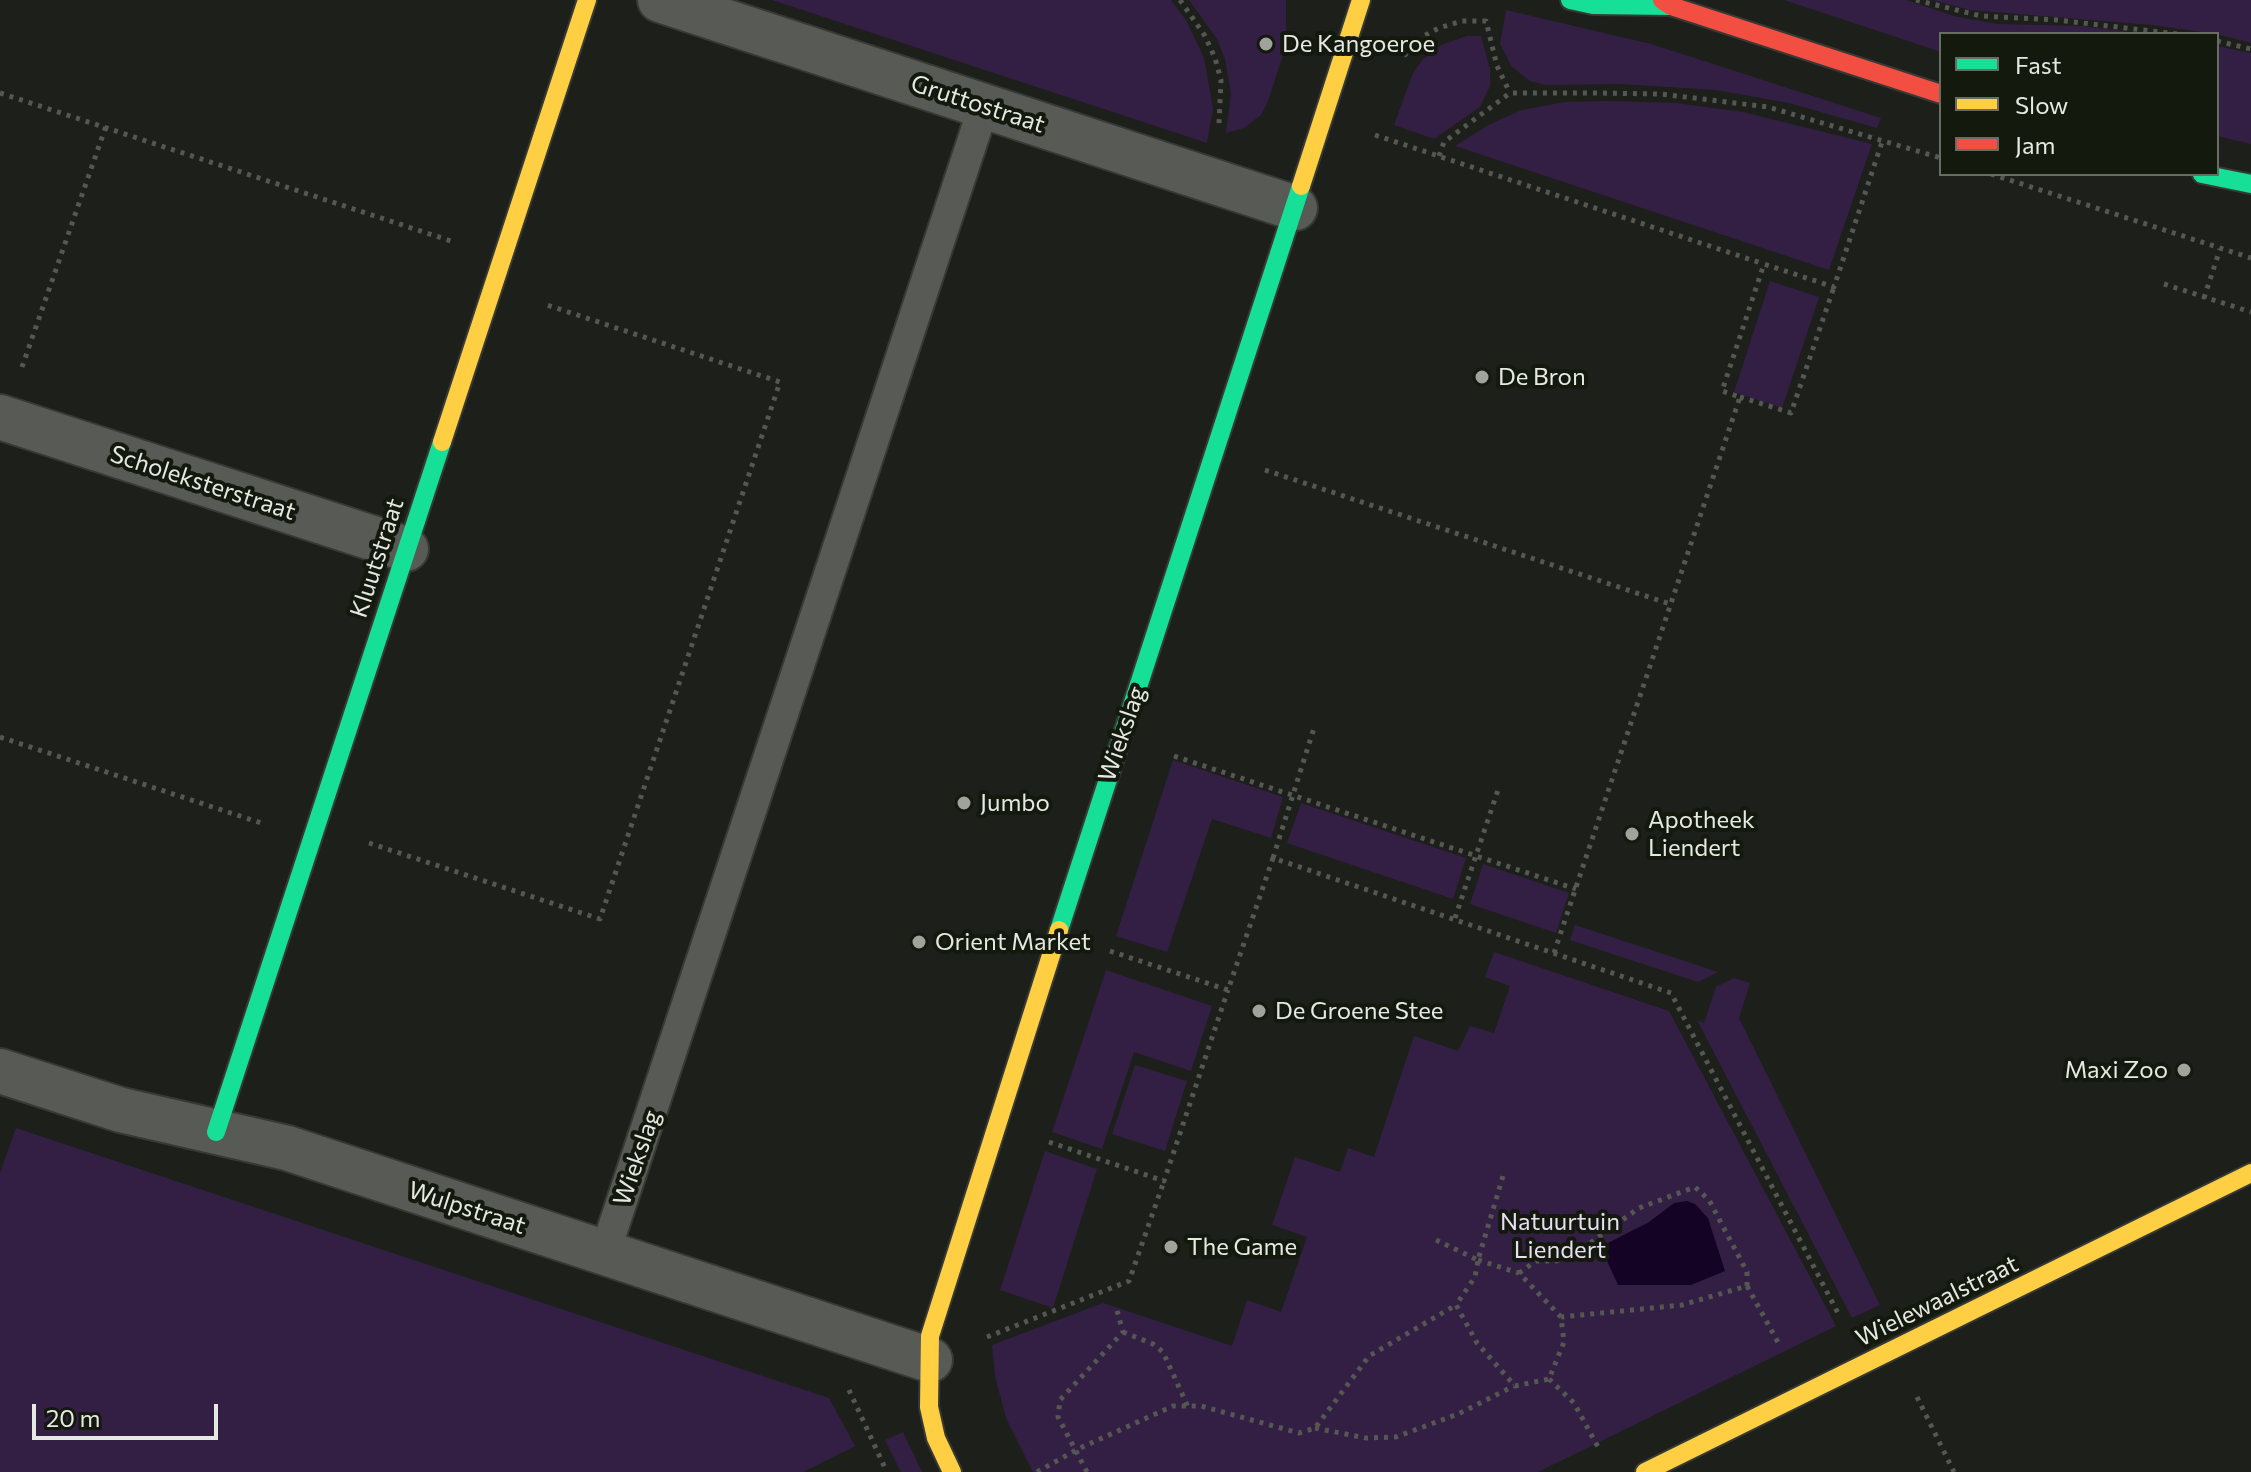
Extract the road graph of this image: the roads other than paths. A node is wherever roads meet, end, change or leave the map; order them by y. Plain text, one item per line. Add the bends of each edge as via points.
1 (587, 0) edge
2 (660, 0) edge
3 (1361, 0) edge
4 (1570, 0) edge
5 (1666, 3) edge
6 (1939, 93) edge
7 (984, 106) junction
8 (2212, 176) edge
9 (2251, 184) edge
10 (1295, 208) junction
11 (2, 418) edge
12 (406, 549) junction
13 (0, 1071) edge
14 (216, 1132) junction
15 (2251, 1173) edge
16 (605, 1252) junction
17 (930, 1360) junction
18 (1647, 1471) edge
19 (952, 1472) edge

1 - 12 street, Kluutstraat
2 - 7 street, Gruttostraat
3 - 10 street, Wiekslag
4 - 5 street via 1593,5
5 - 6 street
7 - 10 street, Gruttostraat
7 - 16 lane, Wiekslag
8 - 9 street
10 - 17 street, Wiekslag via 943,1283
11 - 12 street, Scholeksterstraat
12 - 14 street, Kluutstraat
13 - 14 street, Wulpstraat via 121,1110
14 - 16 street, Wulpstraat via 287,1148
15 - 18 street, Wielewaalstraat
16 - 17 street, Wulpstraat
17 - 19 street, Wiekslag via 929,1407

